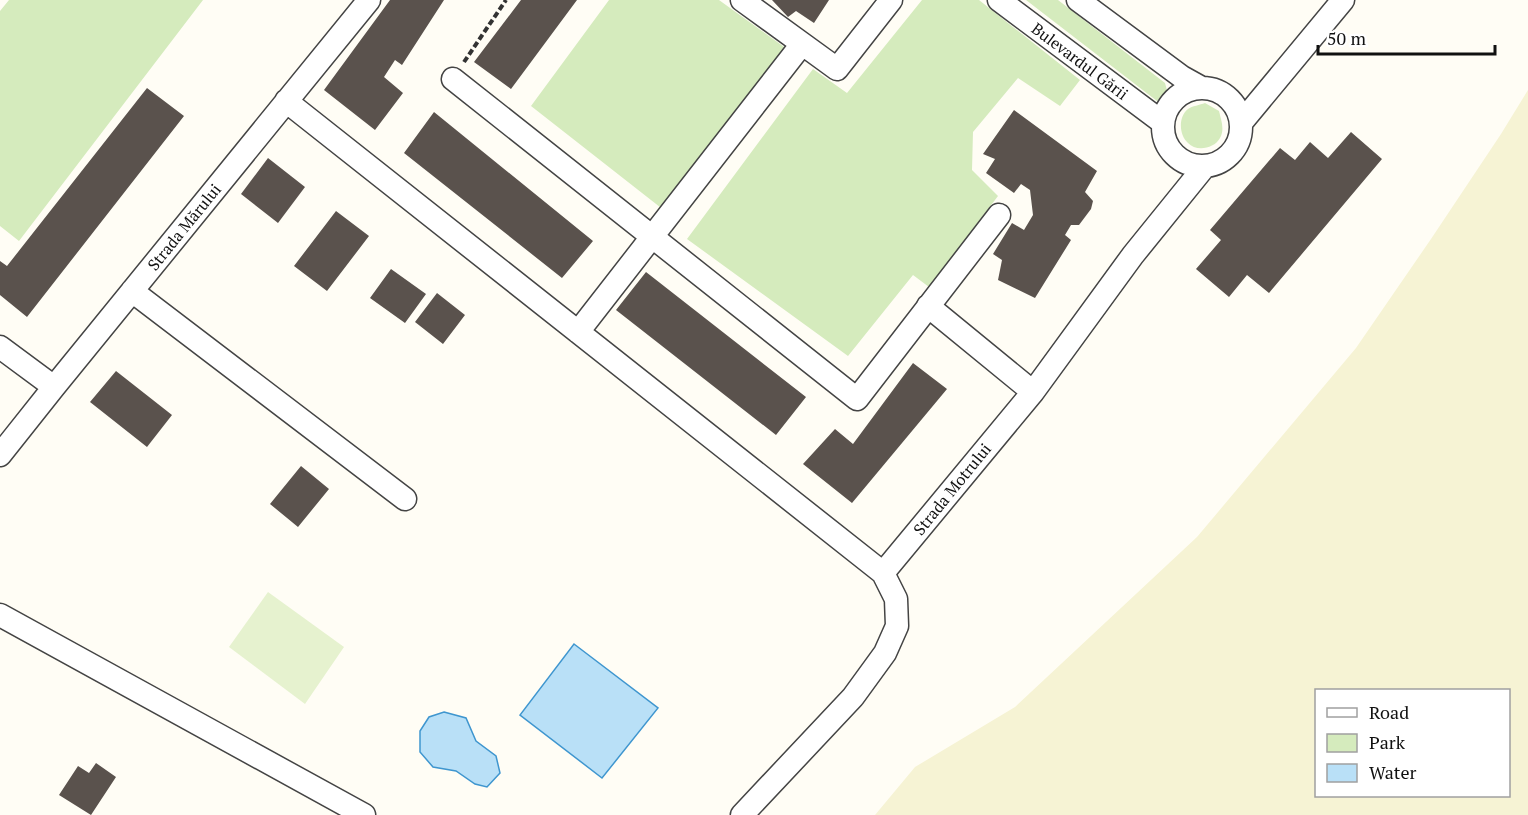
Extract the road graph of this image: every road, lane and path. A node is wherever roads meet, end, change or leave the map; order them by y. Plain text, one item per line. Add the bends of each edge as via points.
1 (369, 0) edge
2 (506, 0) edge
3 (742, 0) edge
4 (891, 0) edge
5 (999, 0) edge
6 (1078, 0) edge
7 (1343, 0) edge
8 (802, 44) junction
9 (453, 79) joint
10 (1200, 87) junction
11 (286, 101) junction
12 (1162, 122) junction
13 (1240, 123) junction
14 (1205, 166) junction
15 (999, 215) dead end
16 (652, 237) junction
17 (132, 291) junction
18 (928, 306) junction
19 (578, 332) junction
20 (0, 347) edge
21 (54, 387) junction
22 (1033, 392) junction
23 (0, 455) edge
24 (405, 499) dead end
25 (883, 573) junction
26 (0, 615) edge
27 (364, 815) edge
28 (742, 815) edge

1 - 11 street, Strada Mărului
2 - 9 path
3 - 8 street
4 - 8 street via 837,69
5 - 12 street, Bulevardul Gării
6 - 10 street
7 - 13 street
8 - 16 street
9 - 16 street
10 - 12 street via 1183,92 1170,103
10 - 13 street via 1218,90 1229,98
11 - 17 street, Strada Mărului
11 - 19 street
12 - 14 street via 1169,150 1183,162
13 - 14 street via 1237,146 1228,157
14 - 22 street, Strada Motrului via 1133,255
15 - 18 street
16 - 18 street via 857,399
16 - 19 street
17 - 21 street, Strada Mărului
17 - 24 street
18 - 22 street
19 - 25 street
20 - 21 street
21 - 23 street, Strada Mărului
22 - 25 street, Strada Motrului
25 - 28 street via 896,598 897,626 885,654 853,697
26 - 27 street

